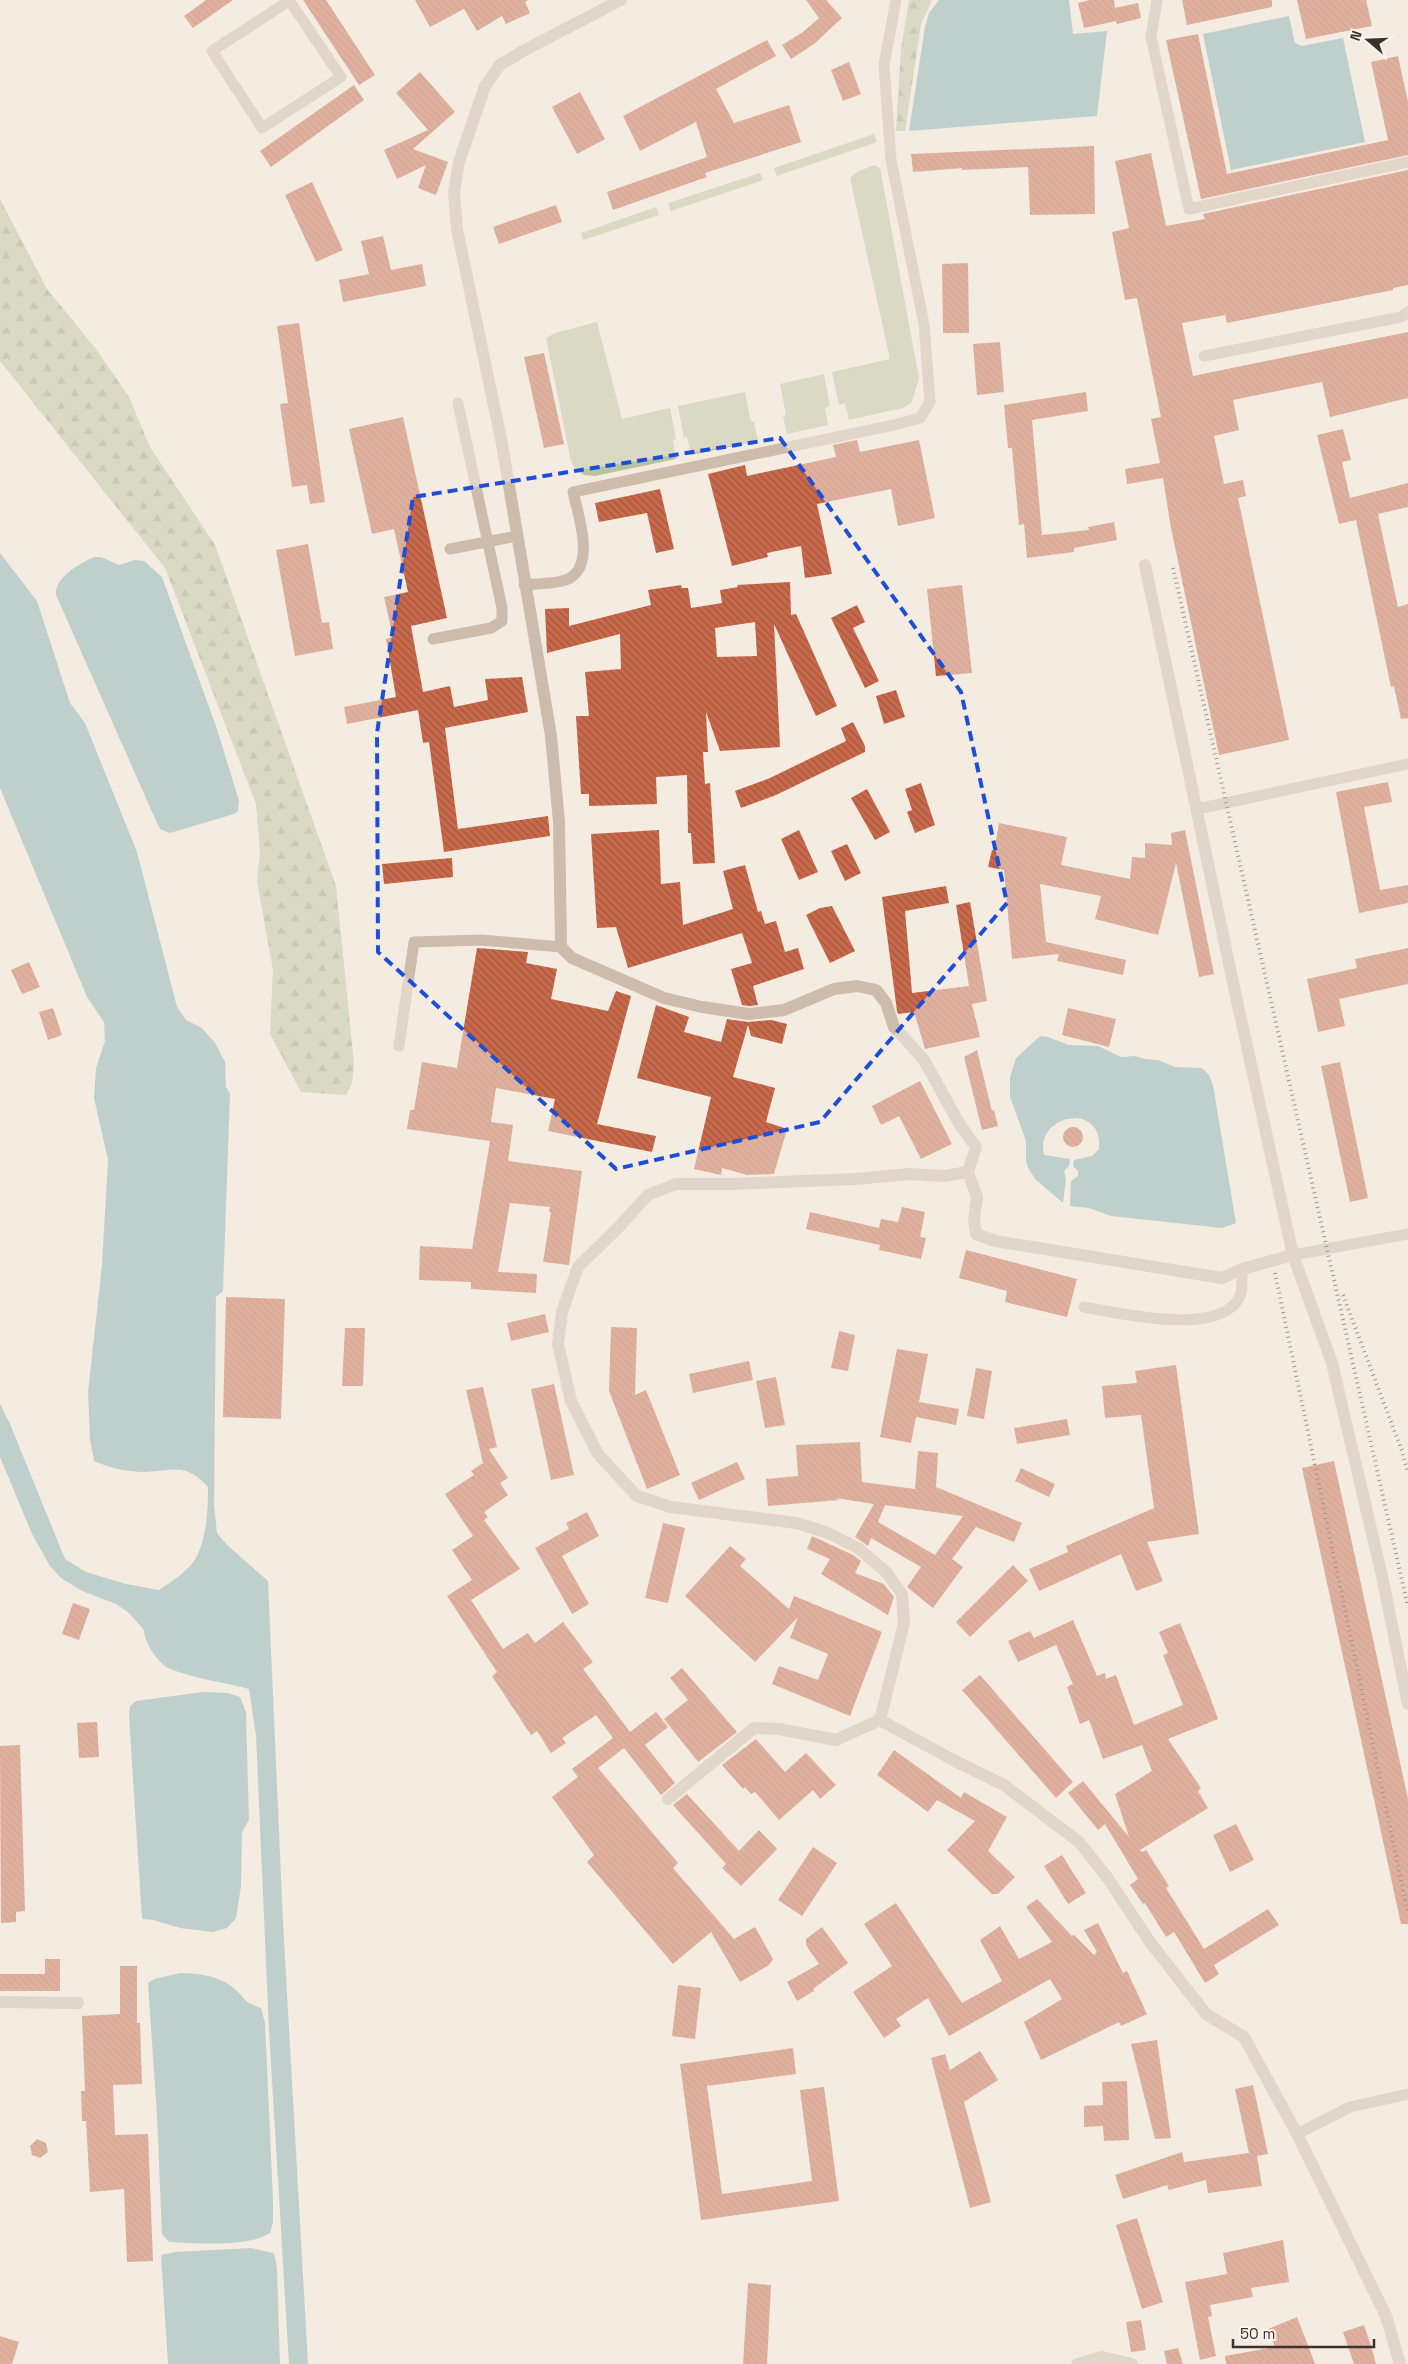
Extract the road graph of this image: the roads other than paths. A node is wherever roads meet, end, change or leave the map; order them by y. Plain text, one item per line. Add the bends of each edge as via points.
1 (621, 0) edge
2 (896, 0) edge
3 (1157, 0) edge
4 (289, 1) edge
5 (1408, 162) edge
6 (1408, 312) edge
7 (1204, 356) dead end
8 (458, 403) dead end
9 (516, 536) junction
10 (488, 540) junction
11 (450, 548) dead end
12 (1144, 564) dead end
13 (524, 585) junction
14 (433, 639) dead end
15 (1408, 764) edge
16 (1197, 809) junction
17 (561, 947) junction
18 (399, 1046) dead end
19 (968, 1172) junction
20 (1408, 1234) edge
21 (1293, 1255) junction
22 (1242, 1269) junction
23 (1084, 1308) dead end
24 (1408, 1704) edge
25 (880, 1720) junction
26 (668, 1799) dead end
27 (0, 2002) edge
28 (78, 2003) dead end
29 (1408, 2094) edge
30 (1297, 2134) junction
31 (1078, 2364) edge
32 (1132, 2364) edge
33 (1400, 2364) edge

1 - 9 street via 500,65 485,86 459,162 454,192 457,229 502,444
2 - 13 lane via 884,65 891,160 924,324 930,402 920,418 573,492 583,537 581,564 574,576 562,581
3 - 5 lane via 1151,38 1188,209
4 - 4 lane via 212,51 262,128 341,77
6 - 7 lane via 1401,317
8 - 10 lane
9 - 10 lane
9 - 13 street
10 - 11 lane
10 - 14 lane via 502,621 491,628
12 - 16 street
13 - 17 street via 551,736 559,822
15 - 16 lane
16 - 21 street
17 - 18 lane via 481,940 414,942
17 - 19 street via 572,958 664,998 749,1014 784,1010 834,989 857,986 876,990 886,1003 894,1026 924,1060 976,1147
19 - 22 street via 977,1197 976,1234 995,1242 1222,1278
19 - 25 street via 944,1176 909,1174 855,1179 676,1184 648,1195 618,1229 578,1266 562,1312 558,1344 571,1401 598,1454 637,1496 671,1507 796,1523 826,1532 858,1548 886,1572 902,1594 904,1623
20 - 21 lane
21 - 22 street
21 - 24 street via 1332,1363
22 - 23 lane via 1240,1296 1229,1310 1216,1317 1181,1320
25 - 26 street via 836,1740 779,1729 754,1728
25 - 30 street via 1004,1785 1079,1842 1206,2014 1244,2037
27 - 28 street
29 - 30 lane via 1350,2107
30 - 33 street via 1386,2316
31 - 32 street via 1102,2357

